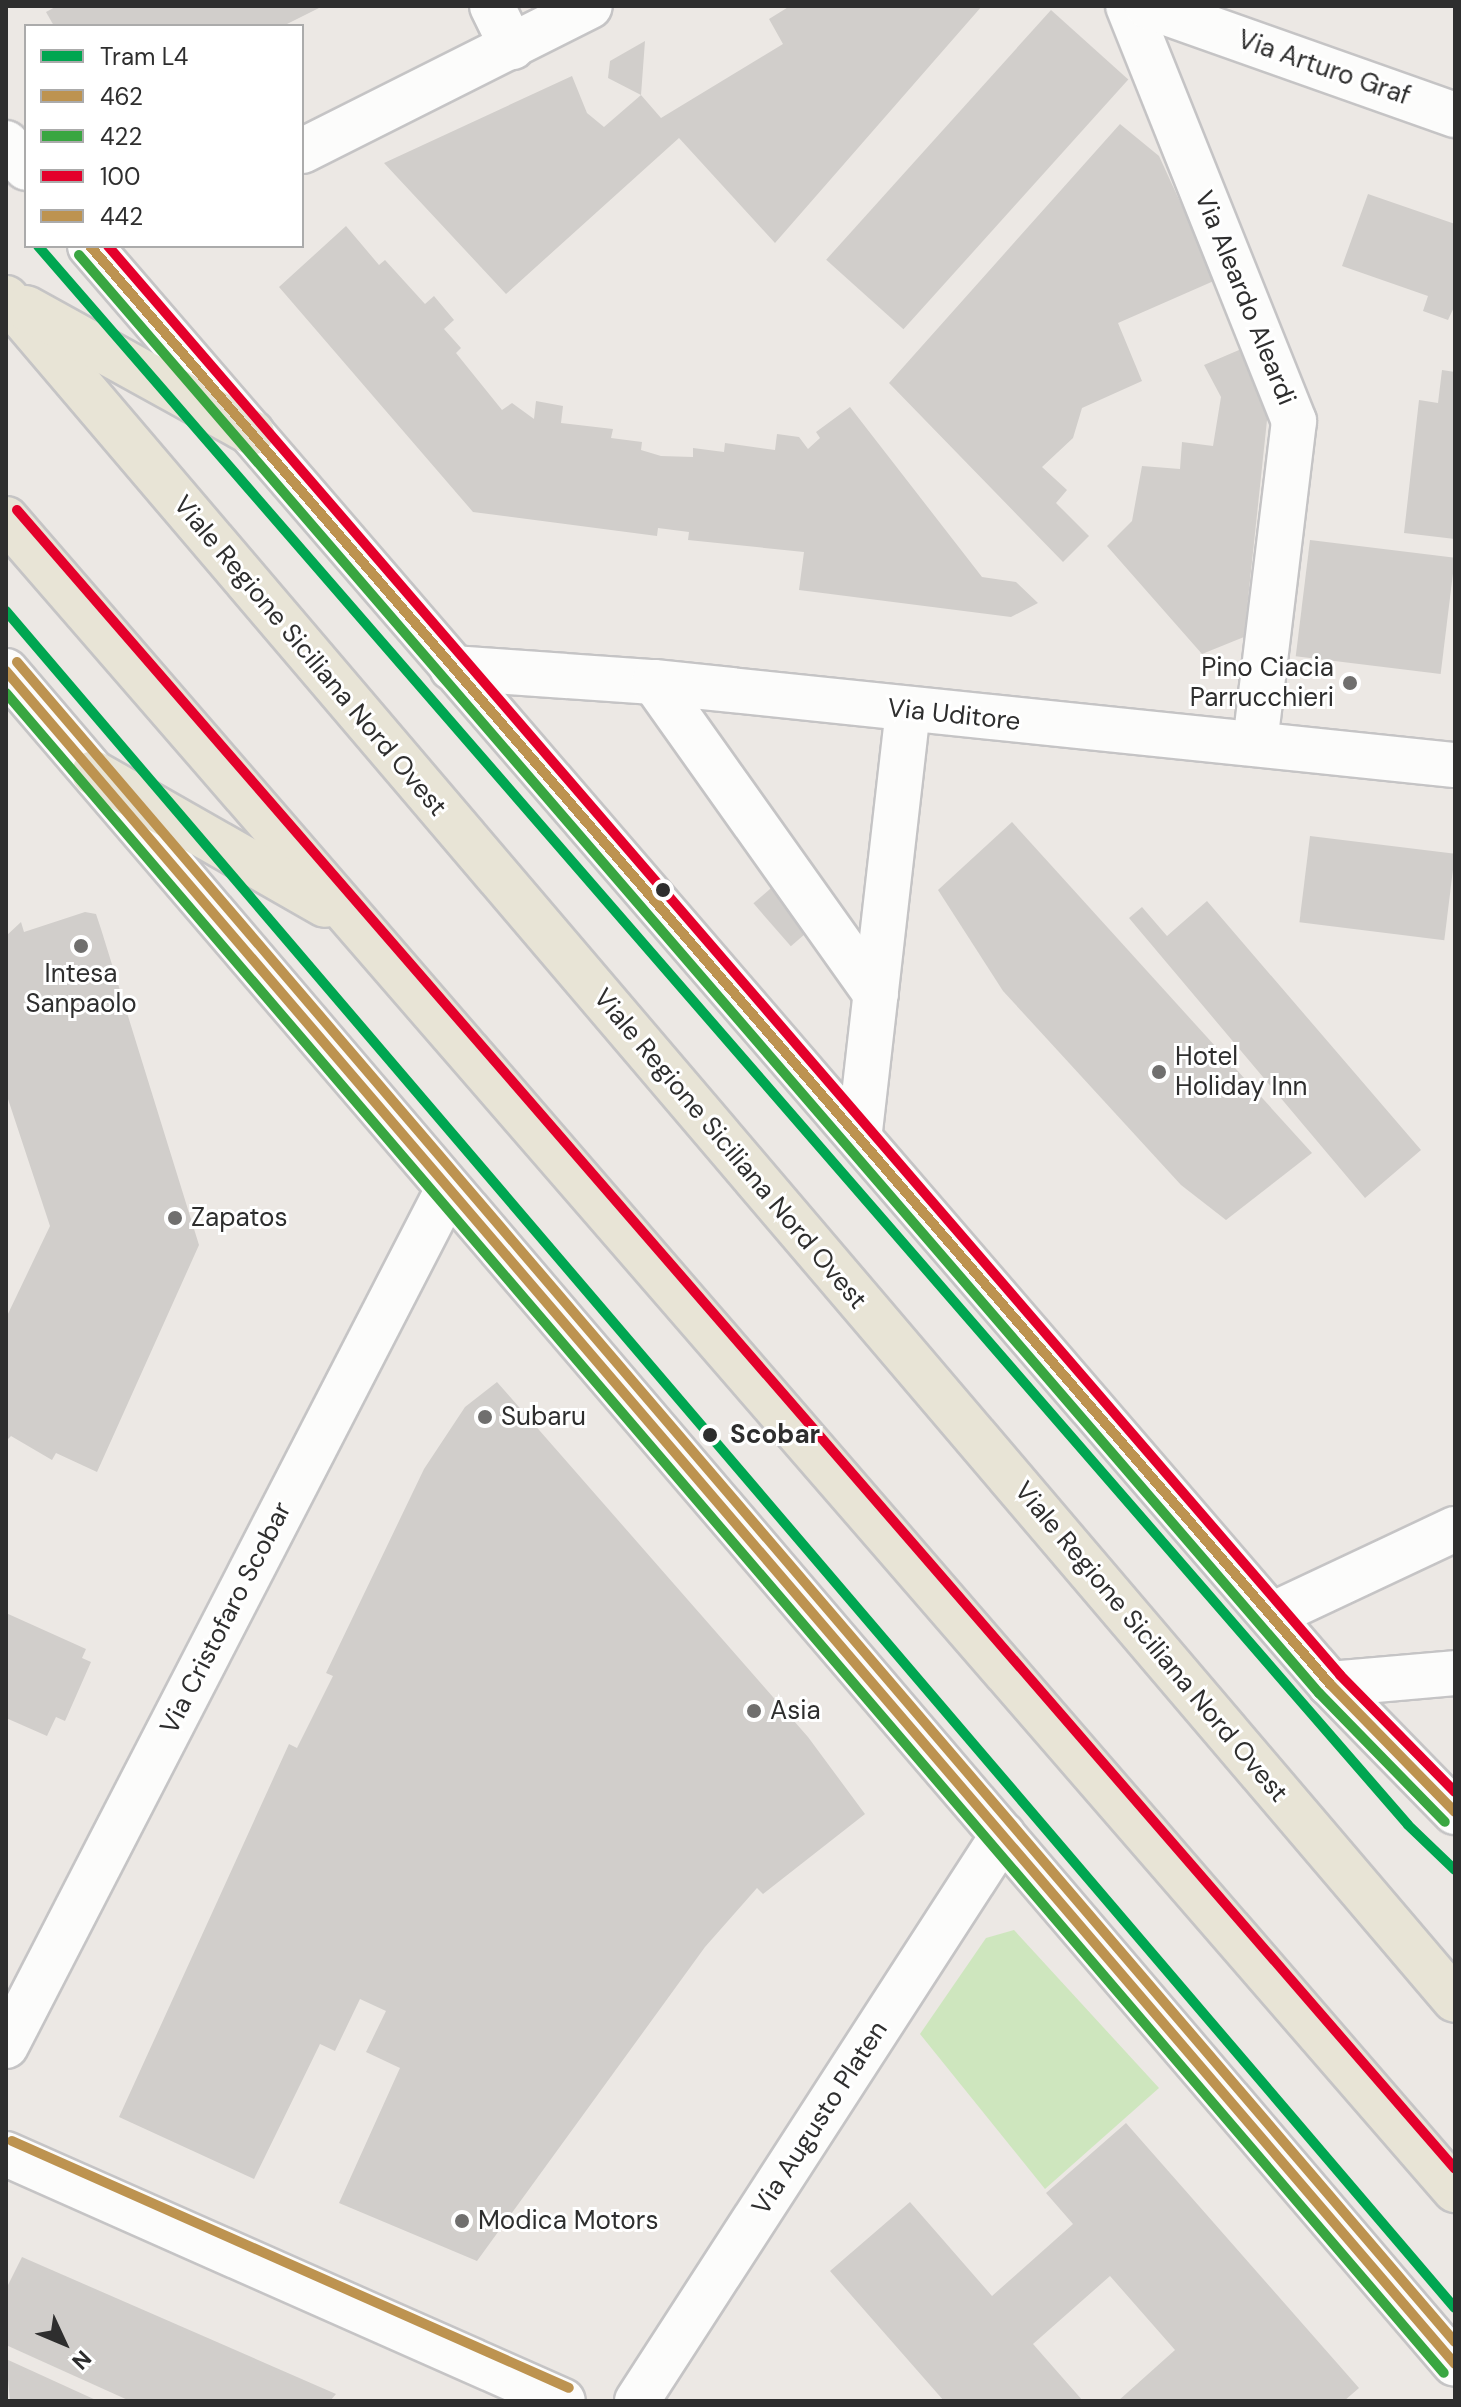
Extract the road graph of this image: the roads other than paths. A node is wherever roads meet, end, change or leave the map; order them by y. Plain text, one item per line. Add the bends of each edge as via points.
1 (492, 6) edge
2 (590, 6) edge
3 (1128, 6) edge
4 (1147, 6) edge
5 (512, 47) junction
6 (1455, 115) edge
7 (6, 143) edge
8 (304, 150) edge
9 (24, 166) edge
10 (100, 249) edge
11 (6, 297) edge
12 (252, 433) junction
13 (6, 519) edge
14 (452, 668) junction
15 (6, 671) edge
16 (654, 682) junction
17 (908, 711) junction
18 (1255, 744) junction
19 (1455, 765) edge
20 (94, 773) junction
21 (358, 925) junction
22 (876, 994) junction
23 (860, 1131) junction
24 (447, 1191) junction
25 (1455, 1529) edge
26 (1272, 1615) junction
27 (1455, 1673) edge
28 (1330, 1684) junction
29 (1455, 1812) edge
30 (1003, 1835) junction
31 (1455, 2000) edge
32 (6, 2046) edge
33 (6, 2154) edge
34 (1455, 2190) edge
35 (1455, 2364) edge
36 (563, 2401) edge
37 (637, 2401) edge

1 - 5 street
2 - 5 street
3 - 18 street, Via Aleardo Aleardi via 1294,421
4 - 6 street, Via Arturo Graf
5 - 8 street
7 - 9 street
10 - 12 street
11 - 12 main road
11 - 31 main road, Viale Regione Siciliana Nord Ovest
12 - 14 street
13 - 21 main road
14 - 16 street, Via Uditore
14 - 23 street
15 - 20 street
16 - 17 street, Via Uditore
16 - 22 street
17 - 18 street, Via Uditore
17 - 22 street
18 - 19 street, Via Uditore
20 - 21 main road
20 - 24 street
21 - 34 main road
22 - 23 street
23 - 26 street
24 - 30 street
24 - 32 street, Via Cristofaro Scobar
25 - 26 street
26 - 28 street
27 - 28 street
28 - 29 street
30 - 35 street
30 - 37 street, Via Augusto Platen
33 - 36 street

